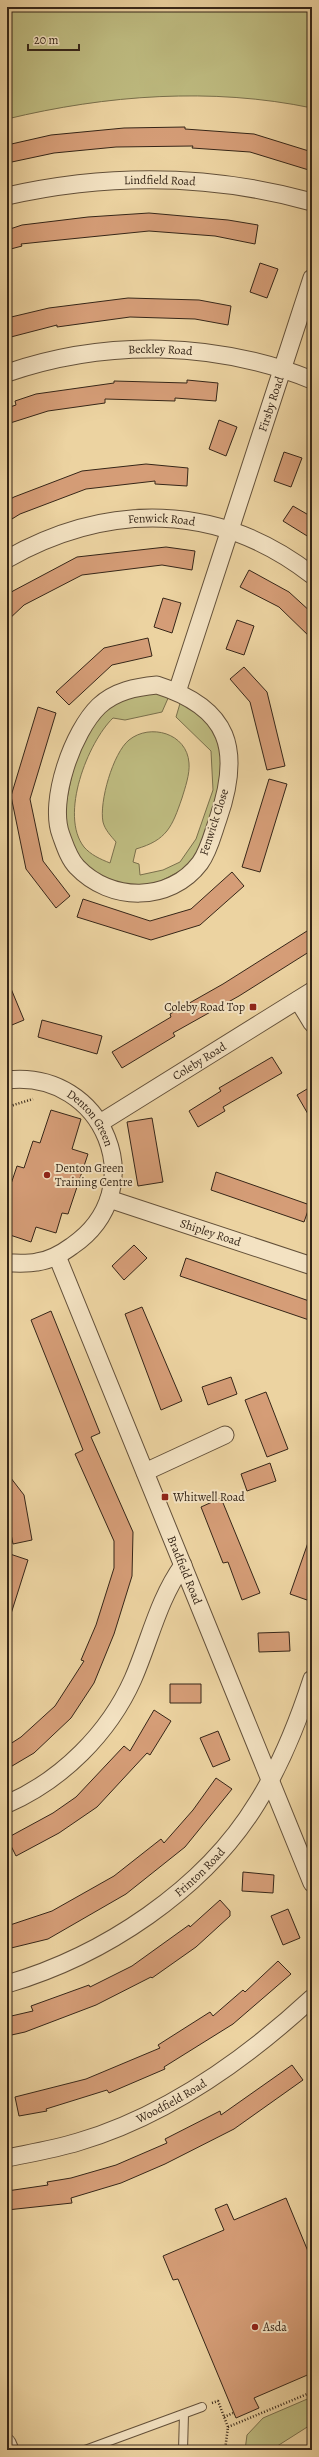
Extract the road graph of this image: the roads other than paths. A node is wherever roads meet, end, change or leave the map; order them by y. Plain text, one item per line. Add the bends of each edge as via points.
1 (7, 196) edge
2 (312, 202) edge
3 (312, 278) edge
4 (282, 369) junction
5 (7, 373) edge
6 (312, 380) edge
7 (231, 530) junction
8 (7, 559) edge
9 (312, 575) edge
10 (177, 692) junction
11 (305, 996) edge
12 (312, 1023) edge
13 (7, 1080) edge
14 (100, 1123) junction
15 (110, 1199) junction
16 (57, 1256) junction
17 (7, 1263) edge
18 (312, 1266) edge
19 (225, 1435) dead end
20 (145, 1472) junction
21 (183, 1565) junction
22 (312, 1679) edge
23 (269, 1779) junction
24 (7, 1804) edge
25 (312, 1883) edge
26 (7, 1984) edge
27 (312, 1998) edge
28 (7, 2158) edge
29 (202, 2407) road end
30 (184, 2414) junction
31 (7, 2443) edge
32 (10, 2450) edge
33 (87, 2450) edge
34 (183, 2450) edge

1 - 2 street, Lindfield Road via 44,188 122,179 196,181 279,193
3 - 4 street, Firsby Road
4 - 5 street, Beckley Road via 220,354 157,348 65,357
4 - 6 street, Beckley Road
4 - 7 street, Firsby Road
7 - 8 street, Fenwick Road via 184,519 148,518 118,521 85,526 55,535
7 - 9 street, Fenwick Road via 285,556
7 - 10 street
10 - 10 street, Fenwick Close via 193,700 213,718 229,745 227,782 222,808 209,846 200,863 188,876 170,886 141,894 108,888 77,867 59,831 57,813 65,770 78,737 90,717 112,696 143,686 157,685
11 - 12 street, Coleby Road
11 - 14 street, Coleby Road
13 - 14 street, Denton Green via 50,1083 74,1096 90,1109
14 - 15 street, Denton Green via 111,1150 114,1173
15 - 16 street, Denton Green via 101,1218 88,1235
15 - 18 street, Shipley Road
16 - 17 street, Denton Green via 36,1263
16 - 20 street, Bradfield Road
19 - 20 street
20 - 21 street, Bradfield Road
21 - 23 street, Bradfield Road
21 - 24 street via 169,1584 133,1679 103,1729 63,1770
22 - 23 street, Frinton Road via 289,1742
23 - 25 street, Bradfield Road
23 - 26 street, Frinton Road via 257,1804 230,1838 193,1879 164,1903 109,1942 65,1964
27 - 28 street, Woodfield Road via 232,2064 162,2106 79,2142
29 - 30 lane
30 - 33 lane
30 - 34 lane
31 - 32 street

